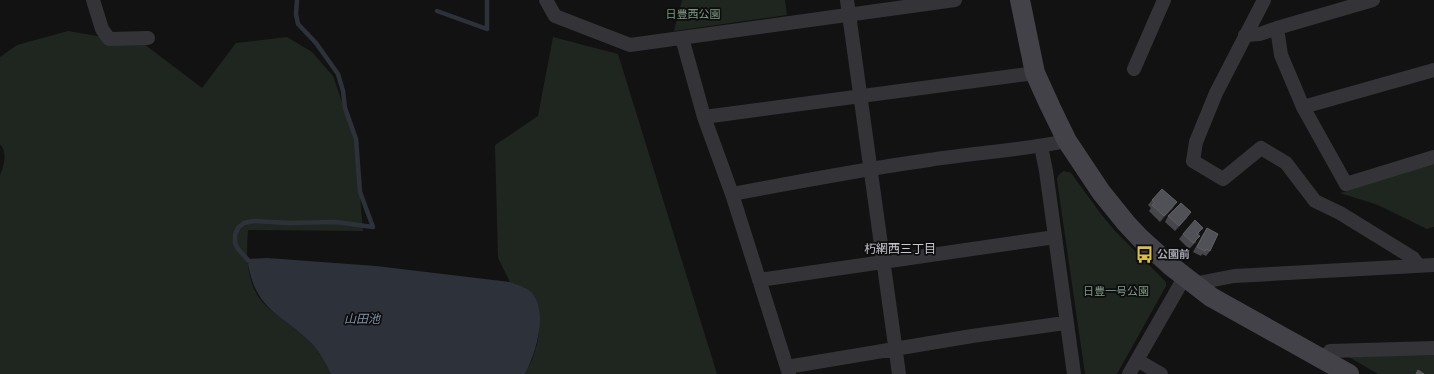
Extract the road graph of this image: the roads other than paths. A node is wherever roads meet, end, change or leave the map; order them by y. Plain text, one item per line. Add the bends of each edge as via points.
1 (93, 0) edge
2 (546, 0) edge
3 (847, 0) edge
4 (955, 0) edge
5 (1020, 0) edge
6 (1164, 0) edge
7 (1264, 0) edge
8 (1373, 0) edge
9 (849, 15) junction
10 (1277, 28) junction
11 (1245, 35) junction
12 (148, 38) dead end
13 (682, 38) junction
14 (1134, 70) dead end
15 (1434, 70) edge
16 (1035, 73) junction
17 (860, 97) junction
18 (1303, 108) junction
19 (704, 117) junction
20 (1068, 141) junction
21 (1041, 146) junction
22 (1434, 158) edge
23 (870, 168) junction
24 (732, 194) junction
25 (1055, 237) junction
26 (883, 262) junction
27 (1419, 266) junction
28 (1434, 266) edge
29 (759, 280) junction
30 (1189, 281) junction
31 (1066, 323) junction
32 (1434, 348) edge
33 (895, 350) junction
34 (1137, 360) junction
35 (1324, 360) junction
36 (788, 371) edge
37 (899, 374) edge
38 (1074, 374) edge
39 (1129, 374) edge
40 (1161, 374) edge
41 (1348, 374) edge

1 - 12 street via 102,29 109,39
2 - 13 street via 555,16 630,45
3 - 9 street
4 - 9 street
5 - 16 street
6 - 14 street
7 - 11 street
8 - 10 street
9 - 13 street
9 - 17 street
10 - 11 street via 1260,34
10 - 18 street via 1280,56
11 - 27 street via 1216,93 1196,142 1193,161 1223,179 1260,148 1286,163 1315,201 1340,213 1413,258
13 - 19 street
15 - 18 street
16 - 17 street
16 - 20 street
17 - 19 street
17 - 23 street
18 - 22 street via 1346,184
19 - 24 street
20 - 21 street
20 - 30 street via 1101,192 1126,223
21 - 23 street
21 - 25 street
23 - 24 street
23 - 26 street
24 - 29 street
25 - 26 street
25 - 31 street
26 - 29 street
26 - 33 street
27 - 28 street
27 - 30 street via 1234,276
29 - 36 street
30 - 34 street
30 - 35 street via 1211,297
31 - 33 street
31 - 38 street
32 - 35 street via 1330,351
33 - 36 street
33 - 37 street
34 - 39 street
34 - 40 street
35 - 41 street

